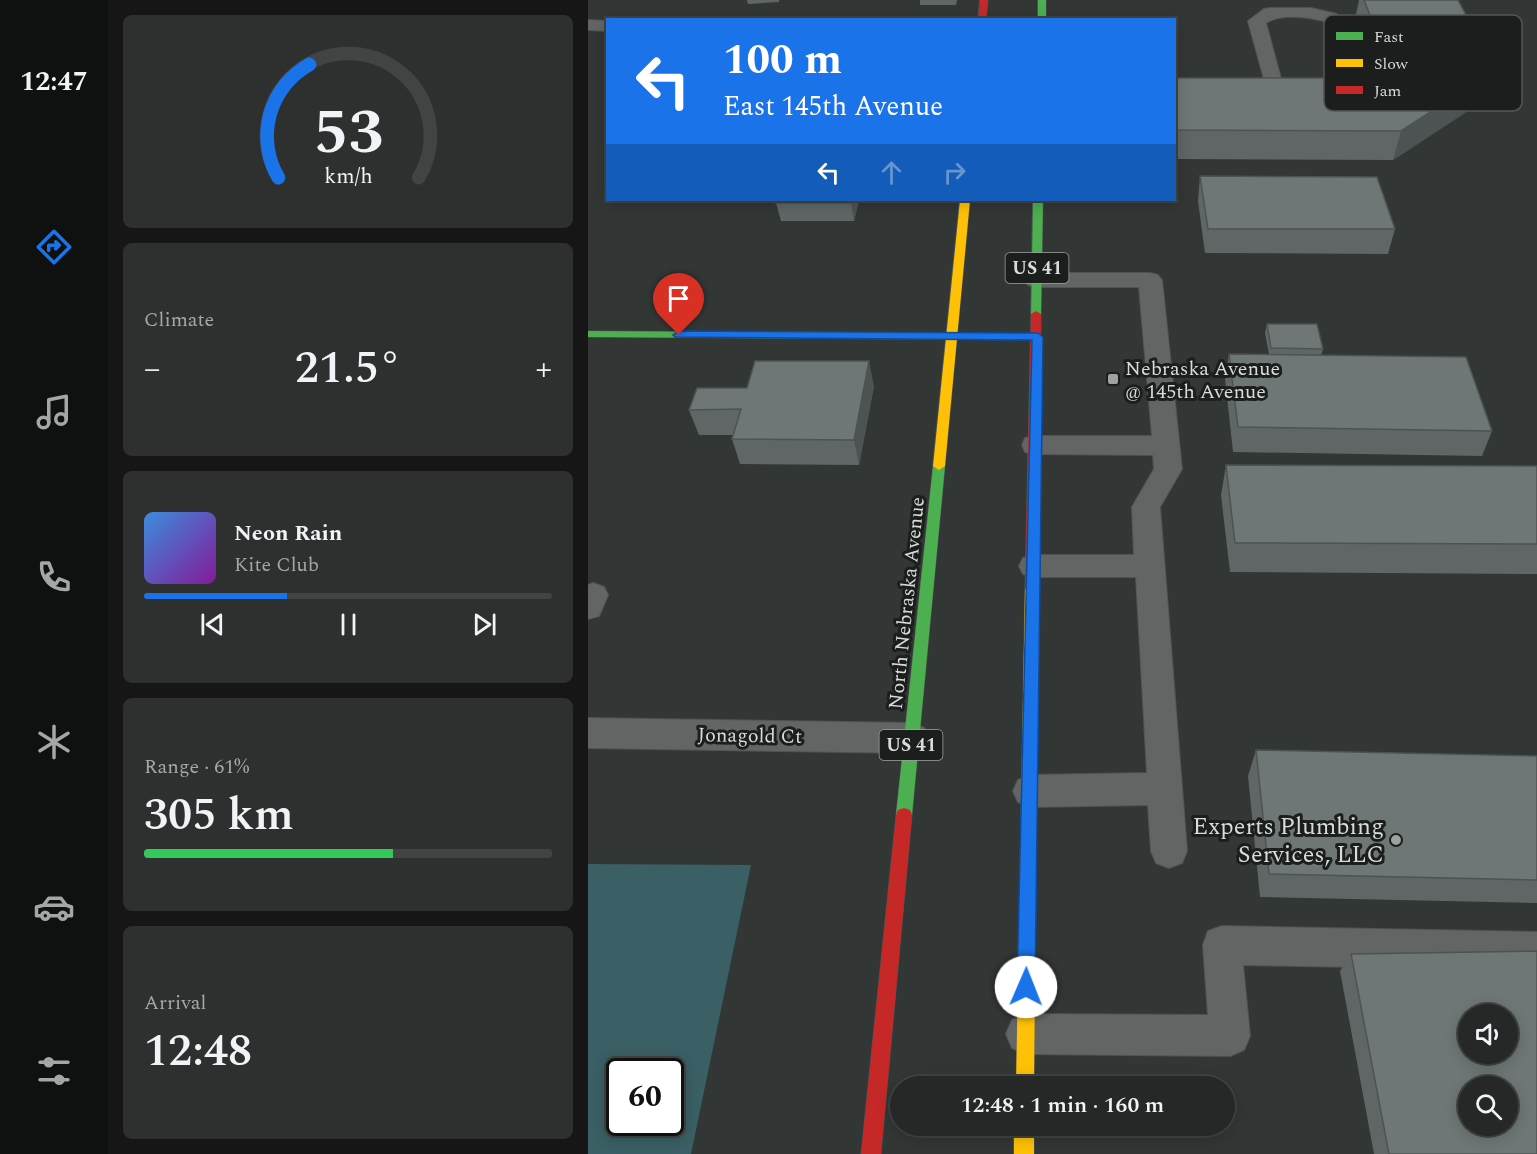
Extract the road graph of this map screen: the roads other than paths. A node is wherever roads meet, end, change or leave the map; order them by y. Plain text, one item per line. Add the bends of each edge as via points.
1 (984, 0) edge
2 (1042, 0) edge
3 (1324, 16) edge
4 (982, 18) edge
5 (1042, 18) edge
6 (588, 25) edge
7 (606, 26) edge
8 (1324, 91) edge
9 (1254, 97) edge
10 (1277, 97) junction
11 (965, 201) edge
12 (1038, 201) edge
13 (1036, 280) junction
14 (588, 334) edge
15 (952, 337) junction
16 (1038, 337) junction
17 (1035, 445) junction
18 (1166, 446) junction
19 (1150, 566) junction
20 (1034, 567) junction
21 (588, 733) edge
22 (912, 738) junction
23 (1164, 789) junction
24 (1030, 791) junction
25 (1169, 851) dead end
26 (1537, 951) edge
27 (1026, 1034) junction
28 (1025, 1076) edge
29 (1024, 1136) edge
30 (871, 1154) edge
31 (1024, 1154) edge

1 - 4 main road
2 - 5 main road
3 - 10 lane via 1270,13 1257,21
6 - 7 lane
8 - 10 lane
9 - 10 lane
11 - 15 main road, North Nebraska Avenue / US 41
12 - 13 main road, US 41
13 - 16 main road, US 41
13 - 18 lane via 1150,280
14 - 15 main road
15 - 16 main road
15 - 22 main road, North Nebraska Avenue / US 41
16 - 17 main road, US 41
17 - 18 lane
17 - 20 main road, US 41
18 - 19 lane via 1168,469 1146,507
19 - 20 lane
19 - 23 lane
20 - 24 main road, US 41
21 - 22 lane, Jonagold Ct
22 - 30 main road, North Nebraska Avenue / US 41
23 - 24 lane
23 - 25 lane
24 - 27 main road, US 41
26 - 27 lane via 1222,945 1230,1036
27 - 28 main road, US 41
29 - 31 main road

